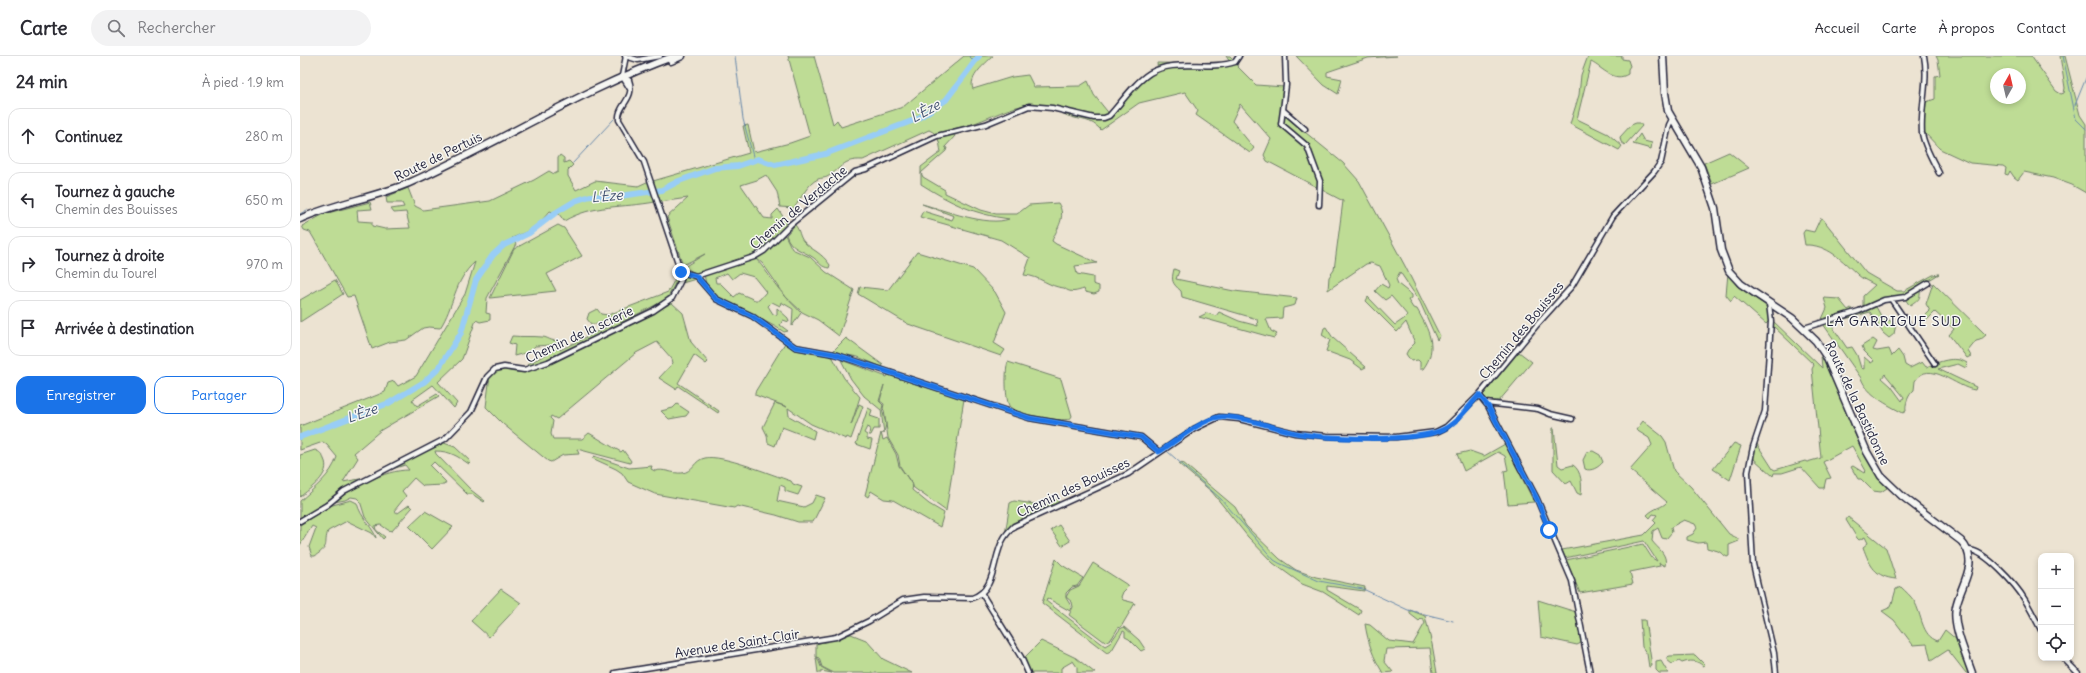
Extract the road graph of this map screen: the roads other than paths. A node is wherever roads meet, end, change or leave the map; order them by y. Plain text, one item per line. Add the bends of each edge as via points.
1 (625, 56) edge
2 (660, 56) edge
3 (675, 56) edge
4 (682, 56) edge
5 (1239, 56) edge
6 (1285, 56) edge
7 (1663, 56) edge
8 (1924, 56) edge
9 (625, 79) junction
10 (1283, 110) junction
11 (1672, 119) junction
12 (1305, 129) dead end
13 (1939, 173) dead end
14 (1320, 205) dead end
15 (300, 219) edge
16 (681, 272) junction
17 (696, 276) junction
18 (1928, 283) dead end
19 (1891, 299) junction
20 (1769, 303) junction
21 (1804, 328) junction
22 (1935, 364) dead end
23 (1479, 395) junction
24 (1486, 403) junction
25 (1572, 419) dead end
26 (1159, 452) junction
27 (300, 522) edge
28 (1968, 550) junction
29 (982, 594) junction
30 (2038, 625) edge
31 (2066, 661) edge
32 (615, 673) edge
33 (1028, 673) edge
34 (1590, 673) edge
35 (1776, 673) edge
36 (1972, 673) edge
37 (2078, 673) edge

1 - 2 street via 638,60
1 - 9 street
3 - 9 street, Route de Pertuis
4 - 9 street, Route de Pertuis
5 - 17 street, Chemin de Verdache via 1235,62 1220,66 1172,66 1151,73 1109,116 1104,118 1029,106 986,124 937,136 866,170 855,172 754,257
6 - 10 street via 1286,85
7 - 11 street, Route de la Bastidonne via 1666,100
8 - 13 street via 1926,82 1922,100 1922,135
9 - 15 street, Route de Pertuis via 572,102 409,183
9 - 16 street via 630,89 629,98 619,114 619,120 641,157
10 - 12 street
10 - 14 street via 1281,124 1306,146 1314,164 1320,181
11 - 20 street, Route de la Bastidonne via 1701,167 1715,208 1721,250 1727,267 1741,284
11 - 23 street, Chemin des Bouisses via 1661,162 1613,216 1572,286
16 - 17 street
16 - 27 street, Chemin de la scierie via 679,284 672,298 653,311 548,362 524,370 504,367 495,369 487,377 467,417 445,439 344,491
17 - 26 street via 716,299 752,316 795,347 834,354 1029,418 1141,437
18 - 19 street via 1905,297
19 - 21 street
19 - 22 street
20 - 21 street, Route de la Bastidonne
20 - 35 street via 1771,321 1765,411 1748,472 1753,564 1774,652
21 - 28 street, Route de la Bastidonne via 1826,356 1857,432 1881,476 1902,496 1961,541
23 - 24 street
23 - 26 street, Chemin des Bouisses via 1446,428 1436,432 1375,438 1308,435 1219,417 1194,429
24 - 25 street via 1538,409
24 - 34 street via 1537,499 1572,581
26 - 29 street, Chemin des Bouisses via 1128,474 1014,526 1004,537
28 - 30 street via 1978,552 2004,574 2025,599
28 - 36 street via 1969,568 1955,612
29 - 32 street, Avenue de Saint-Clair via 972,598 924,597 903,600 859,626 836,636
29 - 33 street via 1021,657
31 - 37 street

